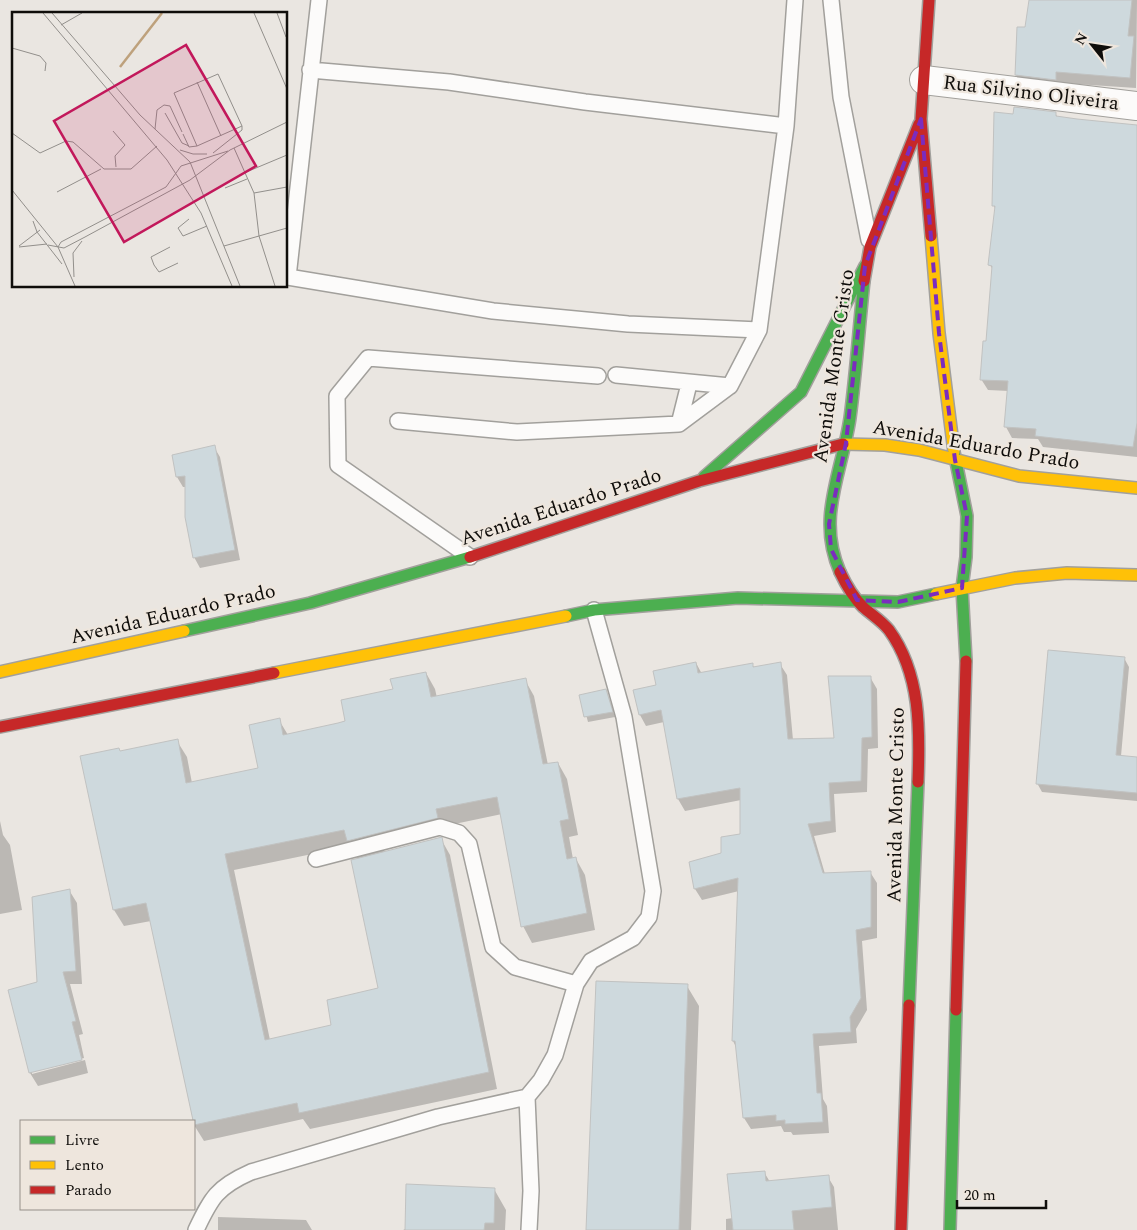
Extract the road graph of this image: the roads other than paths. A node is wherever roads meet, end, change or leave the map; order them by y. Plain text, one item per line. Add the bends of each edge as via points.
1 (319, 0) edge
2 (795, 0) edge
3 (830, 0) edge
4 (929, 0) edge
5 (310, 70) junction
6 (924, 80) junction
7 (1137, 103) edge
8 (921, 119) junction
9 (786, 126) junction
10 (870, 247) junction
11 (866, 266) junction
12 (758, 330) junction
13 (616, 375) dead end
14 (598, 376) dead end
15 (689, 384) junction
16 (730, 386) junction
17 (398, 421) dead end
18 (679, 424) junction
19 (846, 443) junction
20 (955, 460) junction
21 (699, 481) junction
22 (1137, 488) edge
23 (470, 557) junction
24 (1137, 575) edge
25 (962, 588) junction
26 (857, 600) junction
27 (594, 610) junction
28 (0, 672) edge
29 (0, 727) edge
30 (316, 859) dead end
31 (576, 984) junction
32 (526, 1097) junction
33 (196, 1230) edge
34 (529, 1230) edge
35 (901, 1230) edge
36 (950, 1230) edge

1 - 5 lane
2 - 9 lane
3 - 10 lane via 841,97
4 - 6 main road, Avenida Monte Cristo
5 - 9 lane via 448,82
5 - 12 lane via 288,277 493,311 628,324
6 - 7 street, Rua Silvino Oliveira
6 - 8 main road, Avenida Monte Cristo
8 - 10 main road, Avenida Monte Cristo
8 - 20 main road, Avenida Monte Cristo via 939,333
9 - 12 lane
10 - 11 main road, Avenida Monte Cristo
11 - 19 main road, Avenida Monte Cristo
11 - 21 main road via 801,392
12 - 16 lane
13 - 15 lane
14 - 23 lane via 368,358 337,396 338,465
15 - 16 lane
15 - 18 lane
16 - 18 lane
17 - 18 lane via 517,432
19 - 20 main road, Avenida Eduardo Prado via 919,450
19 - 21 main road, Avenida Eduardo Prado
19 - 26 main road, Avenida Monte Cristo via 829,524 831,548 837,565
20 - 22 main road, Avenida Eduardo Prado via 1019,476
20 - 25 main road, Avenida Monte Cristo via 967,516
21 - 23 main road, Avenida Eduardo Prado
23 - 28 main road, Avenida Eduardo Prado via 310,603
24 - 25 main road via 1067,573
25 - 26 main road via 934,597 898,602
25 - 36 main road, Avenida Monte Cristo via 966,662
26 - 27 main road via 738,598
26 - 35 main road, Avenida Monte Cristo via 888,629 911,672 918,710
27 - 29 main road
27 - 31 lane via 624,717 653,891 649,917 634,938 591,961
30 - 31 lane via 440,827 459,833 469,844 493,947 514,966
31 - 32 lane via 555,1055 541,1080
32 - 33 lane via 438,1118 251,1172 229,1182 210,1200
32 - 34 lane via 531,1191

